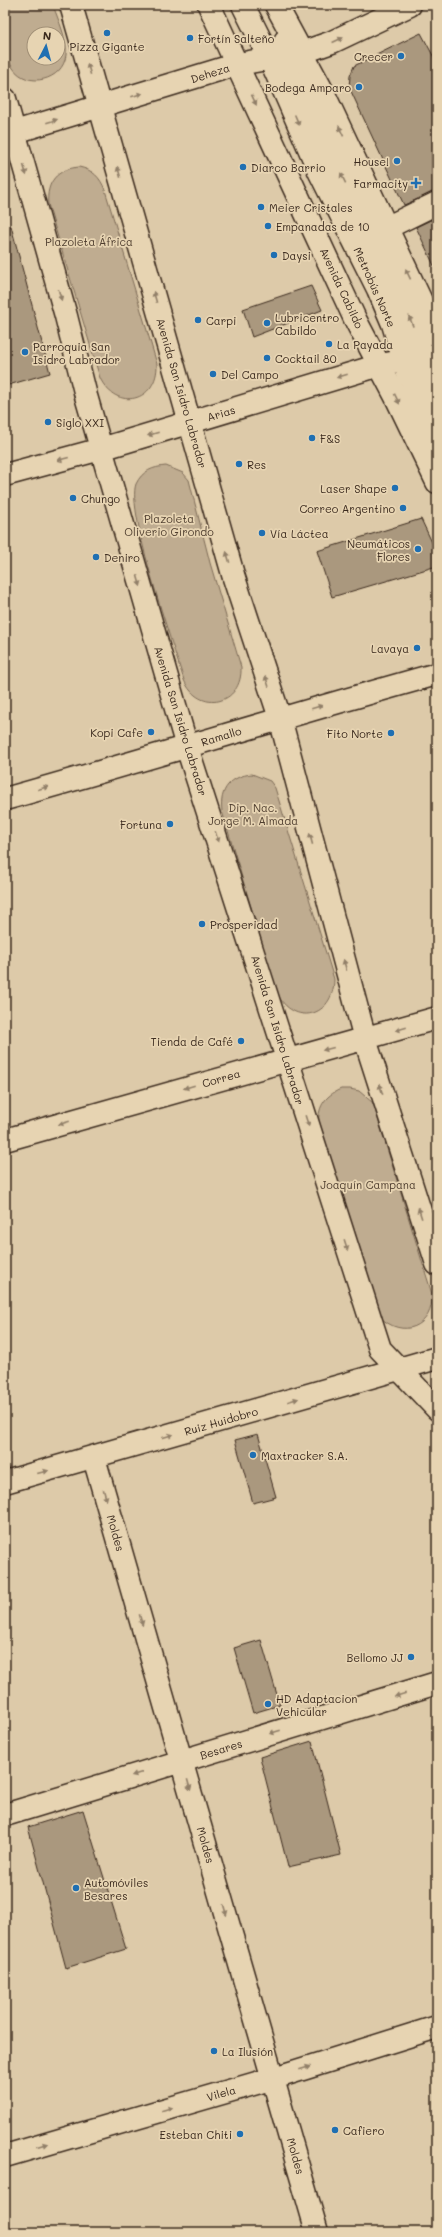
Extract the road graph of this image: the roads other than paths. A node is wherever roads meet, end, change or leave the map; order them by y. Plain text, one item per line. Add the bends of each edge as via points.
1 (71, 5) edge
2 (209, 5) edge
3 (243, 5) edge
4 (410, 5) edge
5 (378, 12) edge
6 (279, 13) edge
7 (286, 56) junction
8 (238, 64) junction
9 (5, 99) edge
10 (100, 106) junction
11 (10, 133) edge
12 (437, 203) edge
13 (386, 228) junction
14 (437, 335) edge
15 (421, 358) edge
16 (380, 365) junction
17 (437, 397) edge
18 (190, 422) junction
19 (437, 442) edge
20 (101, 450) junction
21 (5, 475) edge
22 (437, 482) edge
23 (437, 674) edge
24 (280, 718) junction
25 (187, 747) junction
26 (5, 799) edge
27 (437, 1018) edge
28 (365, 1039) junction
29 (287, 1059) junction
30 (5, 1140) edge
31 (437, 1264) edge
32 (437, 1358) edge
33 (400, 1370) junction
34 (437, 1409) edge
35 (94, 1458) junction
36 (5, 1482) edge
37 (437, 1684) edge
38 (182, 1761) junction
39 (5, 1815) edge
40 (437, 2027) edge
41 (274, 2078) junction
42 (5, 2156) edge
43 (317, 2232) edge

10 -> 1 street, Avenida San Isidro Labrador
2 - 8 street, Avenida Cabildo
3 - 7 street, Metrobús Norte
4 - 5 street, Deheza
7 -> 5 street, Deheza via 332,42
6 - 7 street
7 - 8 street, Deheza
13 -> 7 street via 323,92
7 - 15 street, Metrobús Norte via 412,321
10 -> 8 street, Deheza
8 -> 16 street, Avenida Cabildo via 355,319
9 - 11 street, Avenida San Isidro Labrador
11 -> 10 street, Deheza
18 -> 10 street, Avenida San Isidro Labrador
11 -> 20 street, Avenida San Isidro Labrador
12 - 13 street
14 -> 13 street
15 - 16 street, Arias
15 - 17 street, Metrobús Norte
15 - 19 street, Metrobús Norte via 413,391
16 -> 18 street, Arias
16 -> 22 street, Avenida Cabildo
18 -> 20 street, Arias
24 -> 18 street, Avenida San Isidro Labrador via 234,578
20 -> 21 street, Arias
20 -> 25 street, Avenida San Isidro Labrador
24 -> 23 street, Ramallo
24 - 25 street, Ramallo
28 -> 24 street, Avenida San Isidro Labrador
26 -> 25 street, Ramallo
25 -> 29 street, Avenida San Isidro Labrador
27 -> 28 street, Correa
28 -> 29 street, Correa
31 -> 28 street, Avenida San Isidro Labrador
29 -> 30 street, Correa
29 -> 33 street, Avenida San Isidro Labrador via 380,1349
32 - 33 street, Ruiz Huidobro
33 - 34 street, Avenida San Isidro Labrador
35 -> 33 street, Ruiz Huidobro
36 -> 35 street, Ruiz Huidobro
35 -> 38 street, Moldes
37 -> 38 street, Besares
38 -> 39 street, Besares
38 -> 41 street, Moldes
41 -> 40 street, Vilela
42 -> 41 street, Vilela
41 - 43 street, Moldes

